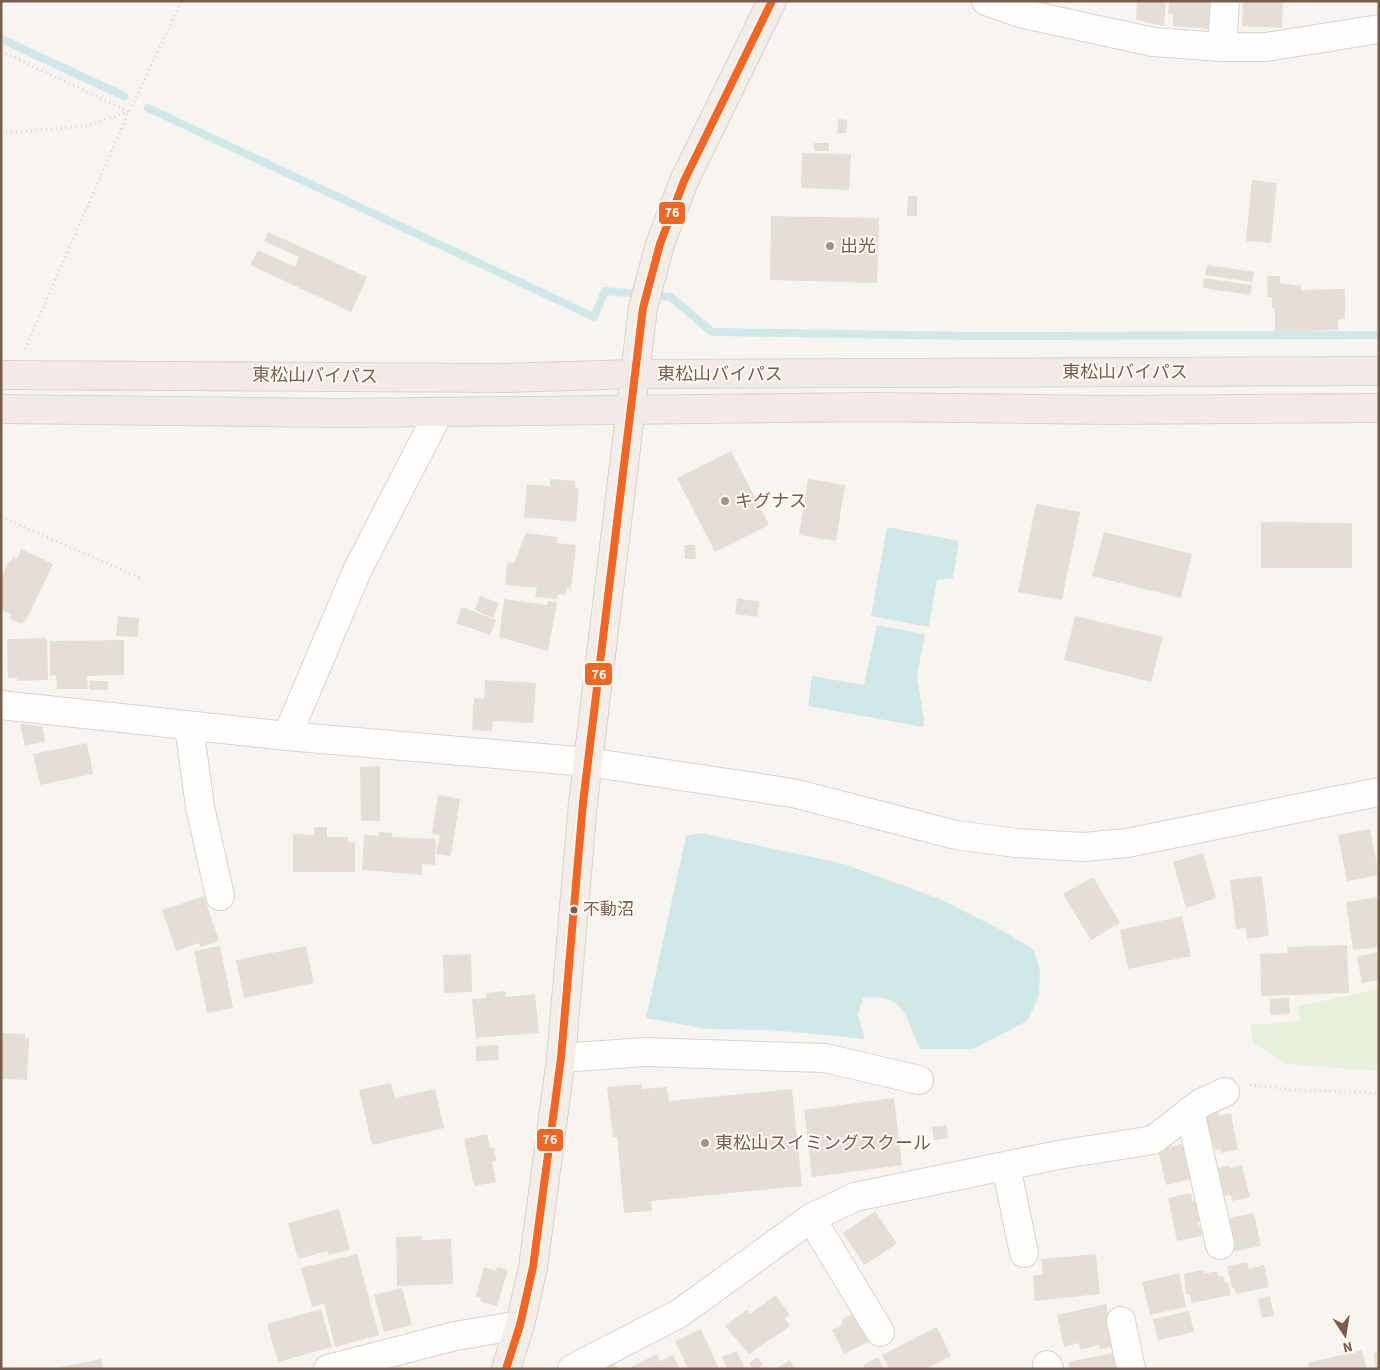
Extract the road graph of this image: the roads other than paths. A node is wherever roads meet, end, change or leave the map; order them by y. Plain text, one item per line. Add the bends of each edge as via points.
1 (772, 1) edge
2 (986, 1) edge
3 (1225, 1) edge
4 (1379, 29) edge
5 (1222, 47) junction
6 (1379, 371) edge
7 (635, 374) junction
8 (9, 375) edge
9 (1379, 408) edge
10 (1, 409) edge
11 (629, 410) junction
12 (439, 412) junction
13 (1, 705) edge
14 (190, 726) junction
15 (287, 736) junction
16 (588, 762) junction
17 (1379, 792) edge
18 (220, 896) dead end
19 (561, 1058) junction
20 (919, 1080) dead end
21 (1225, 1092) road end
22 (1190, 1111) junction
23 (1006, 1166) junction
24 (811, 1218) junction
25 (1220, 1245) dead end
26 (1024, 1253) dead end
27 (1121, 1321) dead end
28 (520, 1325) junction
29 (880, 1332) dead end
30 (582, 1366) edge
31 (328, 1369) edge
32 (506, 1369) edge
33 (1131, 1369) edge

1 - 7 main road via 684,181 660,244 643,308
2 - 5 street via 1020,13 1153,42
3 - 5 street
4 - 5 street via 1276,45
6 - 7 highway, 東松山バイパス
7 - 8 highway, 東松山バイパス via 504,378
7 - 11 main road
9 - 11 highway, 東松山バイパス
10 - 12 highway, 東松山バイパス
11 - 12 highway, 東松山バイパス
11 - 16 main road
12 - 15 street via 357,571
13 - 14 street
14 - 15 street
14 - 18 street via 200,807
15 - 16 street
16 - 17 street via 792,793 956,835 1084,847 1127,843
16 - 19 main road
19 - 20 street via 645,1052 825,1058
19 - 28 main road via 533,1267
21 - 22 street
22 - 23 street via 1153,1140
22 - 25 street
23 - 24 street via 855,1197
23 - 26 street
24 - 29 street
24 - 30 street via 680,1313
27 - 33 street
28 - 31 street via 455,1336
28 - 32 main road

